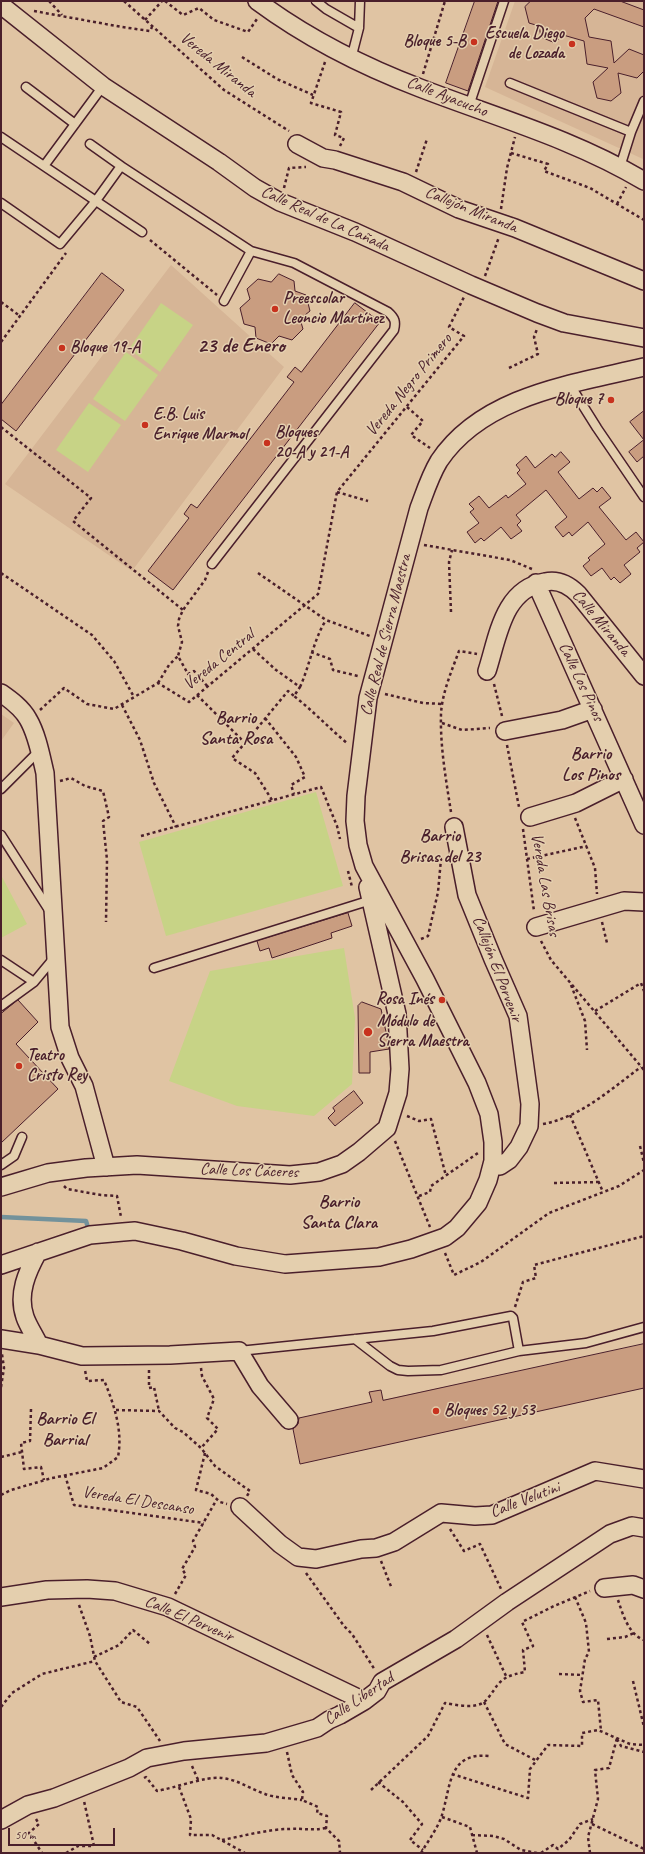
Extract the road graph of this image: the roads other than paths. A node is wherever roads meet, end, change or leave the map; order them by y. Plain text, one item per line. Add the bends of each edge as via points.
1 (316, 1) edge
2 (360, 1) edge
3 (504, 1) edge
4 (261, 4) edge
5 (4, 8) edge
6 (359, 28) junction
7 (351, 59) junction
8 (510, 82) dead end
9 (103, 86) junction
10 (26, 87) dead end
11 (644, 101) edge
12 (469, 106) junction
13 (75, 124) junction
14 (631, 132) junction
15 (1, 137) edge
16 (90, 144) dead end
17 (297, 144) road end
18 (44, 166) junction
19 (121, 166) junction
20 (620, 167) junction
21 (644, 181) edge
22 (95, 202) junction
23 (1, 203) edge
24 (142, 232) road end
25 (251, 251) junction
26 (644, 281) edge
27 (224, 301) road end
28 (644, 338) edge
29 (644, 367) edge
30 (570, 385) junction
31 (644, 497) edge
32 (212, 564) road end
33 (542, 582) junction
34 (487, 671) road end
35 (644, 676) edge
36 (1, 693) edge
37 (593, 709) junction
38 (504, 729) road end
39 (40, 751) junction
40 (624, 779) junction
41 (1, 789) edge
42 (524, 818) road end
43 (644, 825) edge
44 (454, 827) road end
45 (1, 835) edge
46 (364, 866) junction
47 (363, 901) junction
48 (644, 902) edge
49 (53, 916) junction
50 (536, 927) road end
51 (56, 956) junction
52 (1, 960) edge
53 (154, 968) dead end
54 (34, 982) junction
55 (1, 1006) edge
56 (22, 1136) dead end
57 (1, 1165) edge
58 (492, 1166) junction
59 (106, 1167) junction
60 (1, 1187) edge
61 (38, 1252) junction
62 (1, 1265) edge
63 (644, 1327) edge
64 (2, 1339) edge
65 (355, 1339) junction
66 (39, 1345) junction
67 (239, 1351) junction
68 (519, 1351) junction
69 (289, 1420) dead end
70 (644, 1479) edge
71 (240, 1507) road end
72 (644, 1528) edge
73 (609, 1588) road end
74 (644, 1589) edge
75 (1, 1597) edge
76 (364, 1700) junction
77 (1, 1820) edge

1 - 6 lane via 326,10
2 - 6 lane
3 - 12 lane
4 - 7 street, Calle Ayacucho
5 - 9 street, Calle Real de La Cañada
6 - 7 lane
7 - 12 street, Calle Ayacucho
8 - 14 lane
9 - 13 lane
9 - 28 street, Calle Real de La Cañada via 280,202 564,323
10 - 13 lane
11 - 14 lane
12 - 20 street, Calle Ayacucho via 564,141
13 - 18 lane
14 - 20 lane
15 - 18 lane
16 - 19 lane
17 - 26 street, Callejón Miranda via 329,159 411,186 459,209
18 - 22 lane
19 - 22 lane
19 - 25 lane
20 - 21 street, Calle Ayacucho
22 - 23 lane via 60,244
22 - 24 lane
25 - 27 lane
25 - 32 lane via 294,263 388,312 394,316 396,323 394,330
29 - 30 street, Calle Real de Sierra Maestra
30 - 31 lane
30 - 46 street, Calle Real de Sierra Maestra via 530,397 489,415 460,437 443,456 430,478 409,542 371,685 360,754 355,821
33 - 34 street via 524,590 508,608
33 - 35 street, Calle Miranda via 570,586
33 - 37 street, Calle Los Pinos
36 - 39 street via 29,719
37 - 38 street via 562,720
37 - 40 street, Calle Los Pinos
39 - 41 lane
39 - 49 street via 46,784
40 - 42 street via 570,805
40 - 43 street, Calle Los Pinos
44 - 58 street, Callejón El Porvenir via 467,895 518,1016 530,1104 529,1126 519,1147 509,1160 500,1166
45 - 49 lane
46 - 47 street, Calle Los Cáceres
46 - 58 street, Calle Real de Sierra Maestra via 425,979 485,1102 493,1142
47 - 53 lane
47 - 59 street, Calle Los Cáceres via 397,1014 400,1069 398,1093 387,1128 342,1164 319,1172 290,1176 137,1165
48 - 50 street via 624,901
49 - 51 street
51 - 54 lane
51 - 59 street via 63,1041 84,1086
52 - 54 lane
54 - 55 lane
56 - 57 lane via 14,1156
58 - 61 street, Calle Real de Sierra Maestra via 478,1203 457,1228 437,1240 379,1256 285,1264 236,1256 182,1241 135,1232 90,1235
59 - 60 street, Calle Los Cáceres via 48,1173
61 - 62 street, Calle Real de Sierra Maestra
61 - 66 street via 23,1286 22,1302 25,1318
63 - 68 lane via 586,1343
64 - 66 street
65 - 67 lane
65 - 68 lane via 390,1366 408,1371 441,1370
65 - 68 lane via 433,1331 512,1317
66 - 67 street via 82,1356
67 - 69 street via 260,1386
70 - 71 street, Calle Velutini via 595,1471 492,1515 441,1513 394,1542 376,1548 316,1559 298,1557
72 - 76 street, Calle Libertad via 632,1526 610,1534 456,1639 382,1682 377,1691
73 - 74 street via 633,1585
75 - 76 street, Calle El Porvenir via 47,1590 115,1591 168,1607
76 - 77 street, Calle Libertad via 317,1728 266,1744 162,1754 147,1758 80,1788 28,1805

